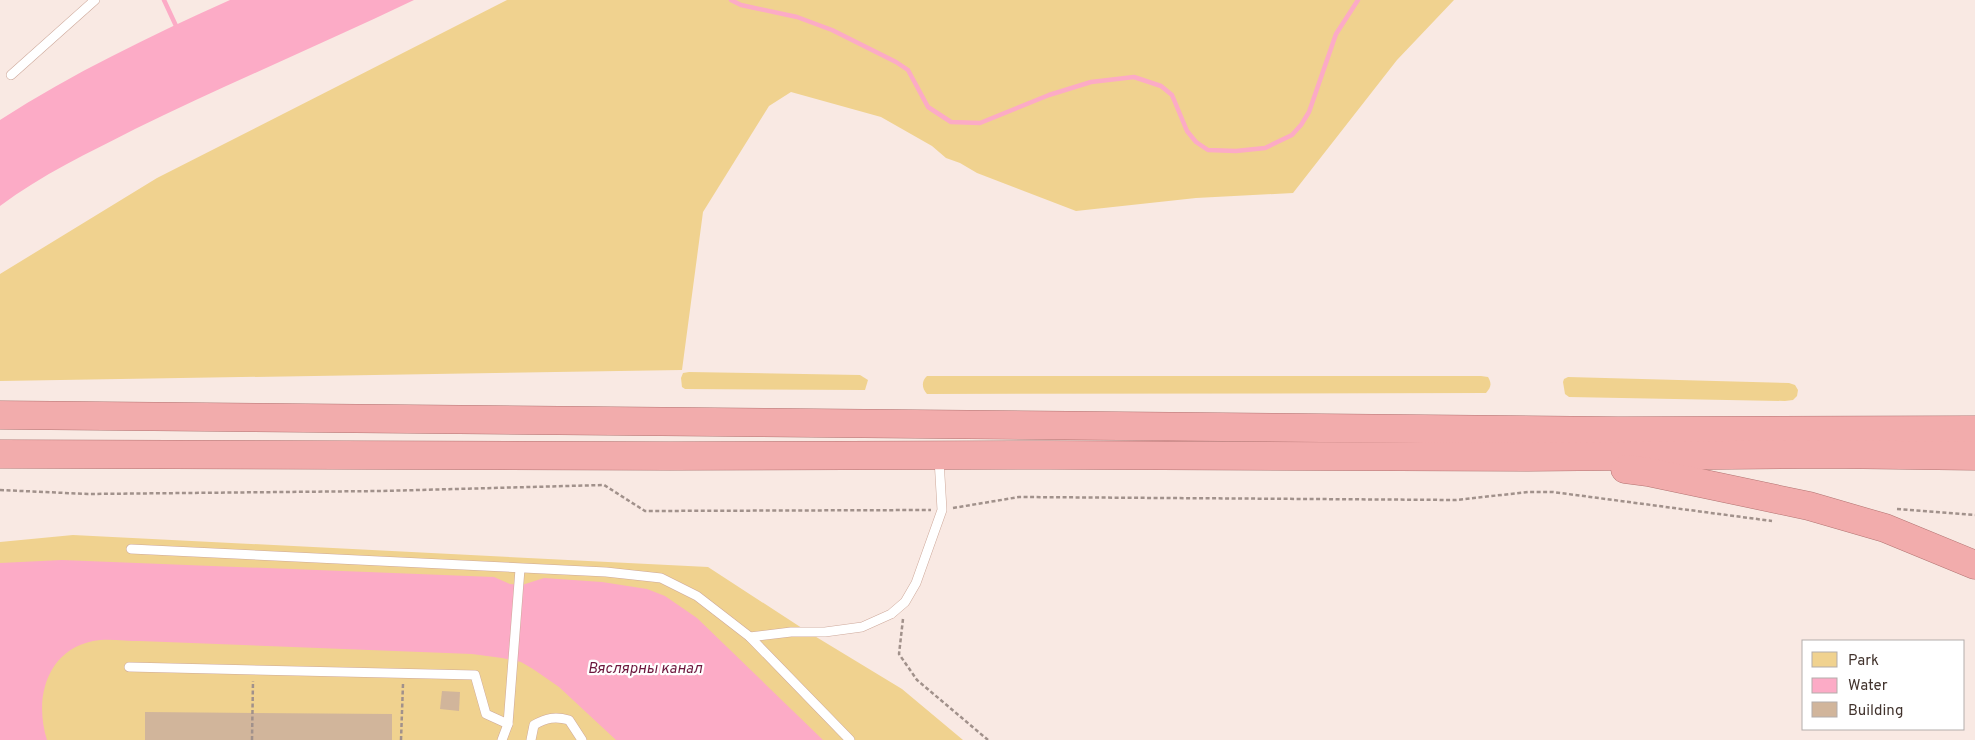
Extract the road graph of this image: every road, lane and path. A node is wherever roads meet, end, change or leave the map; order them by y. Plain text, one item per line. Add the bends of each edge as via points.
1 (95, 0) edge
2 (11, 75) dead end
3 (0, 415) edge
4 (1975, 430) edge
5 (0, 454) edge
6 (939, 456) junction
7 (1975, 456) edge
8 (1529, 457) junction
9 (0, 490) edge
10 (1891, 508) dead end
11 (942, 510) junction
12 (1975, 515) edge
13 (1775, 521) dead end
14 (132, 549) dead end
15 (1975, 565) edge
16 (520, 571) junction
17 (905, 602) junction
18 (750, 637) junction
19 (129, 667) dead end
20 (253, 670) junction
21 (403, 673) junction
22 (508, 724) junction
23 (252, 740) edge
24 (401, 740) edge
25 (502, 740) edge
26 (531, 740) edge
27 (582, 740) edge
28 (850, 740) edge
29 (988, 740) edge

1 - 2 lane
3 - 4 highway via 1618,431
5 - 6 highway
6 - 8 highway
6 - 11 lane
7 - 8 highway
8 - 15 highway via 1648,472 1809,506 1885,528
9 - 11 path via 88,494 604,485 645,511
10 - 12 path
11 - 13 path via 1019,497 1456,500 1554,492
11 - 17 lane via 916,583
14 - 16 lane
16 - 18 lane via 606,572 661,578 697,596
16 - 22 lane
17 - 18 lane via 891,614 862,627
17 - 29 path via 899,654 917,680
18 - 28 lane
19 - 20 lane
20 - 21 lane
20 - 23 path
21 - 22 lane via 475,674 486,714
21 - 24 path
22 - 25 lane
26 - 27 lane via 534,725 546,718 569,720

